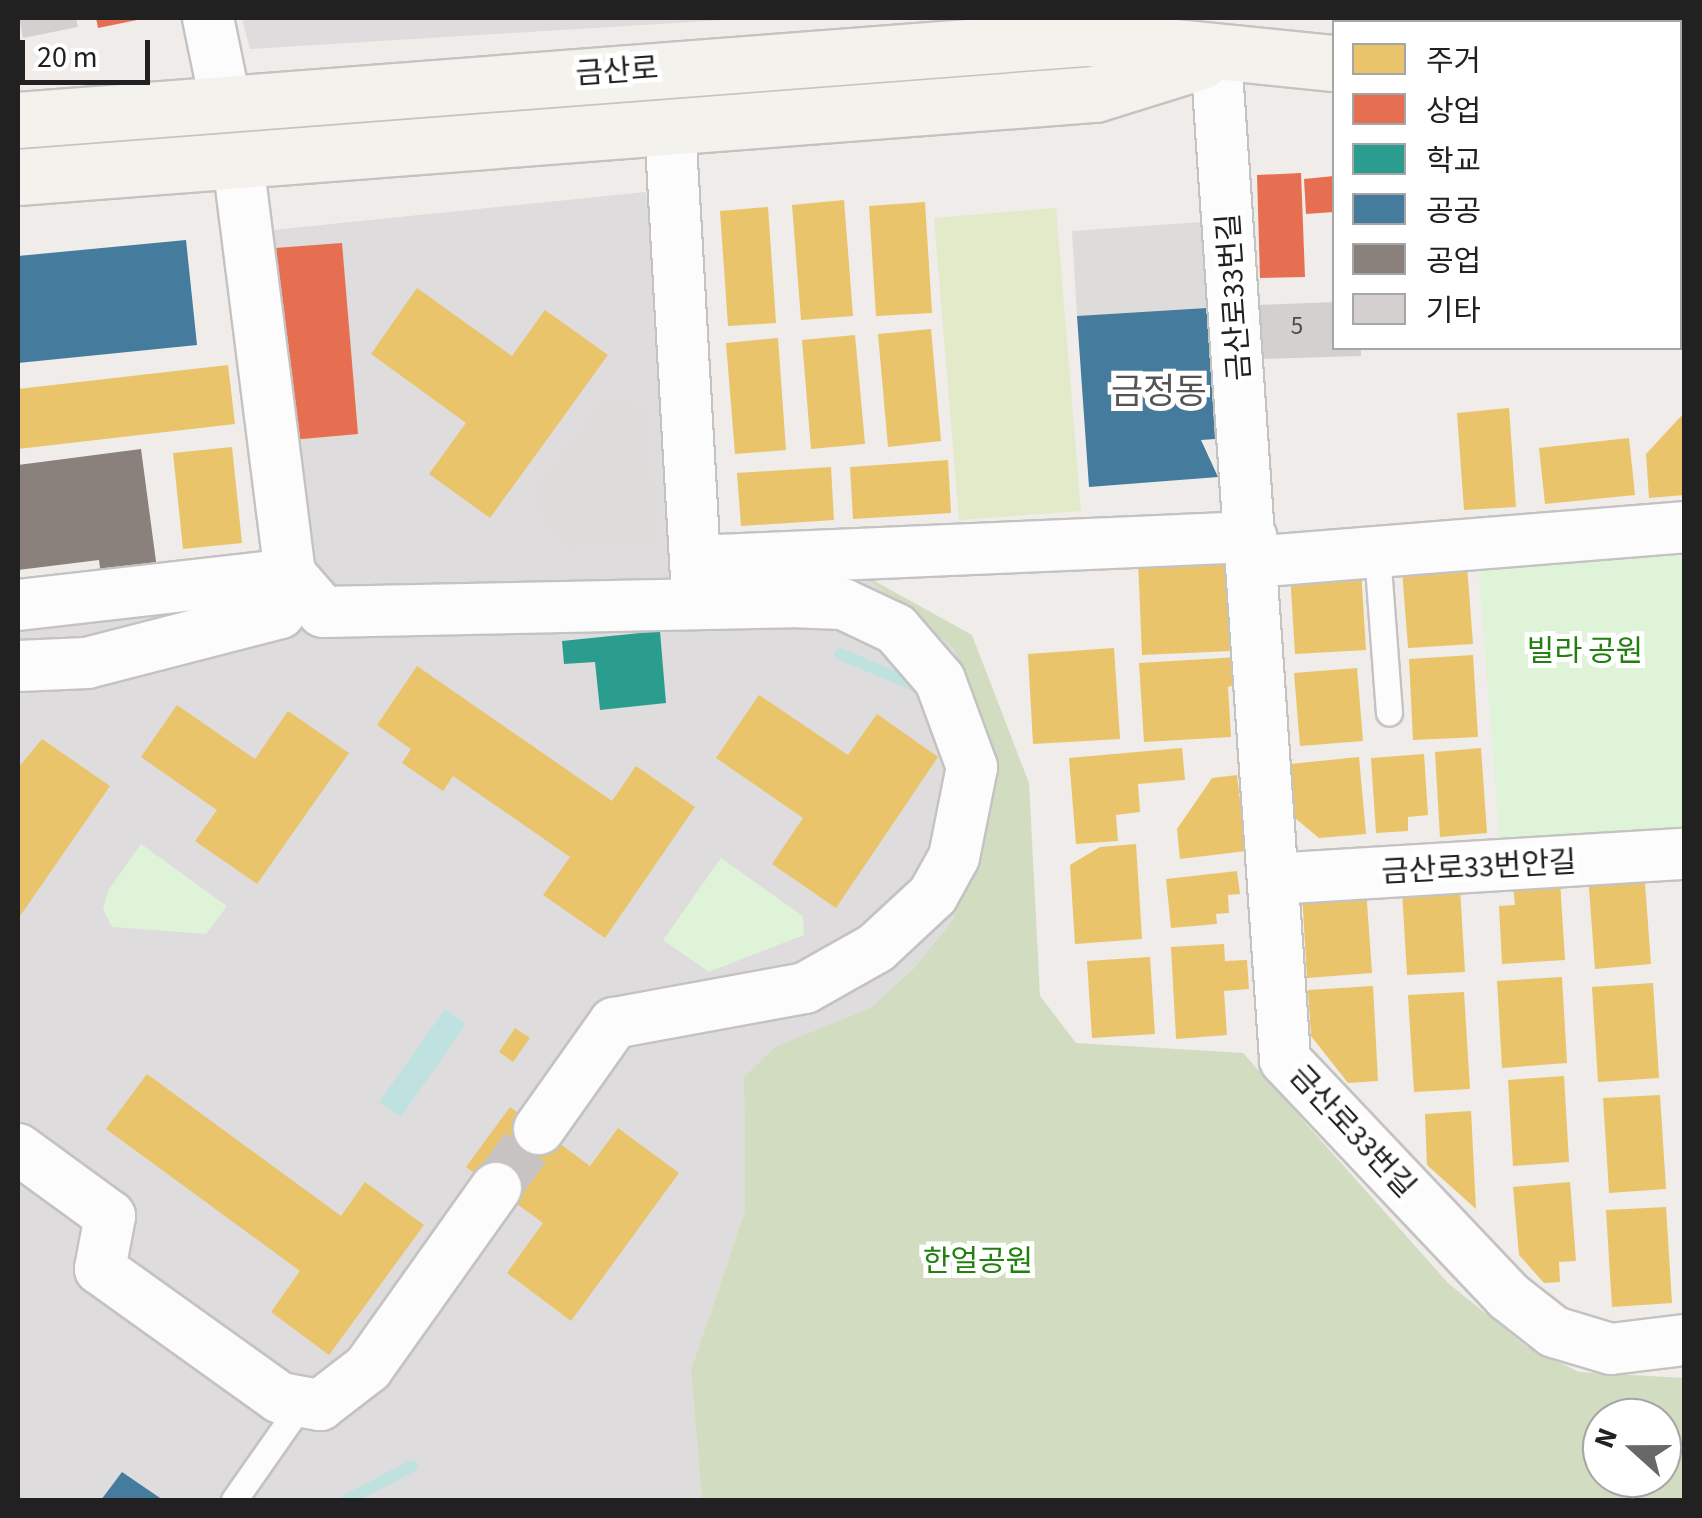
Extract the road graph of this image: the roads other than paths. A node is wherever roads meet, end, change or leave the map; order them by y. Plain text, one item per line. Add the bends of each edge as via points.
1 (208, 18) edge
2 (1212, 37) edge
3 (1332, 63) edge
4 (224, 100) junction
5 (18, 120) edge
6 (670, 127) junction
7 (238, 161) junction
8 (18, 177) edge
9 (1684, 528) edge
10 (1252, 550) junction
11 (1377, 553) junction
12 (290, 574) junction
13 (696, 581) junction
14 (18, 605) edge
15 (18, 666) edge
16 (1389, 713) dead end
17 (1684, 854) edge
18 (1273, 879) junction
19 (539, 1129) tunnel mouth
20 (18, 1149) edge
21 (496, 1188) tunnel mouth
22 (1684, 1340) edge
23 (302, 1403) junction
24 (234, 1500) edge

1 - 4 street
2 - 3 street, 금산로
2 - 4 street, 금산로 via 1087,38
2 - 6 street, 금산로 via 1095,94
2 - 10 street, 금산로33번길 via 1218,249
4 - 5 street, 금산로
6 - 7 street, 금산로
6 - 13 street, 금산로
7 - 8 street, 금산로
7 - 12 street
9 - 11 street
10 - 11 street
10 - 13 street
10 - 18 street, 금산로33번길
11 - 16 lane
12 - 13 street via 323,612
12 - 14 street
12 - 15 street via 280,613 86,662
13 - 19 street via 738,608 843,604 896,629 940,680 972,768 954,857 933,896 876,948 805,988 614,1023
17 - 18 street, 금산로33번안길
18 - 22 street, 금산로33번길 via 1284,1060 1474,1261 1554,1332 1611,1349
20 - 23 street via 110,1216 100,1269 240,1372
21 - 23 street via 368,1368 320,1404
23 - 24 lane

